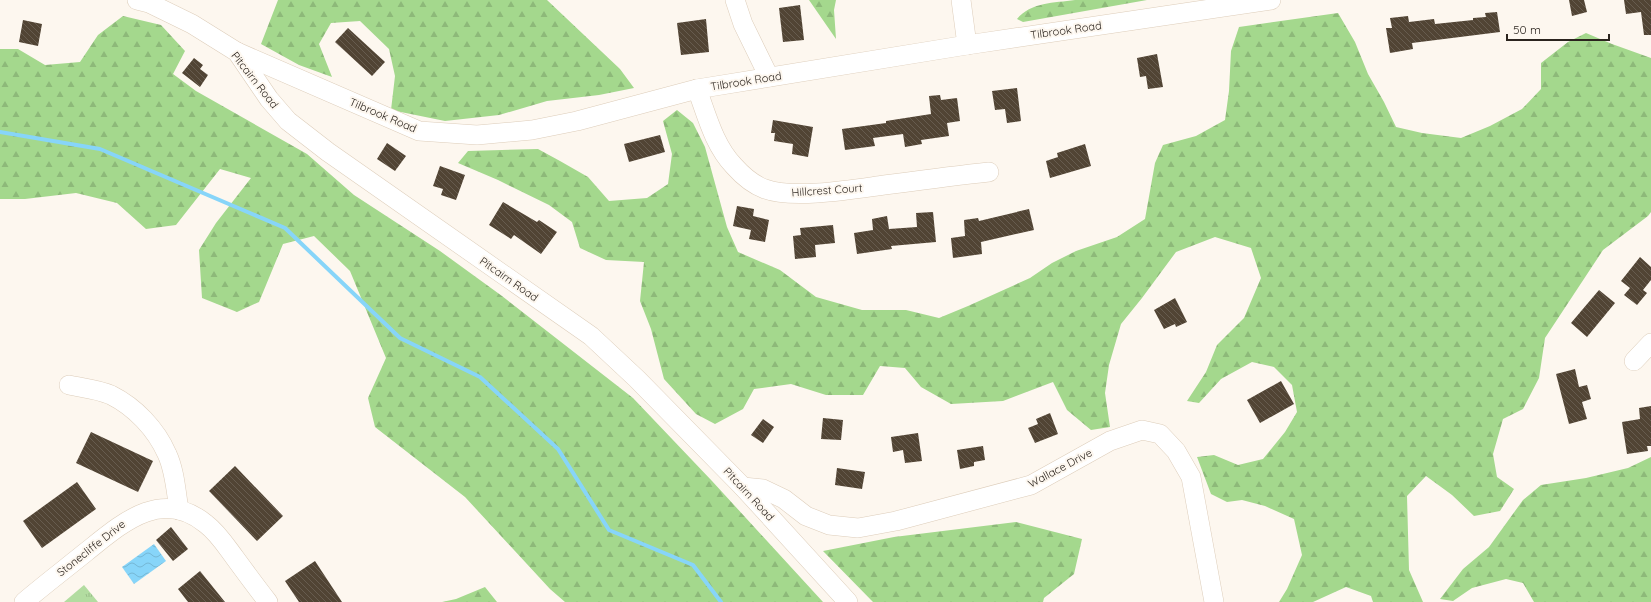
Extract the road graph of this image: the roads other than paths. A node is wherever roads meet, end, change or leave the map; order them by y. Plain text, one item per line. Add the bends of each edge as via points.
1 (137, 0) edge
2 (735, 0) edge
3 (961, 0) edge
4 (1271, 0) edge
5 (967, 45) junction
6 (237, 52) junction
7 (769, 77) junction
8 (697, 90) junction
9 (989, 172) dead end
10 (1651, 342) edge
11 (1634, 361) dead end
12 (69, 385) dead end
13 (743, 487) junction
14 (179, 510) junction
15 (24, 602) edge
16 (268, 602) edge
17 (848, 602) edge
18 (1214, 602) edge

1 - 6 street, Pitcairn Road via 149,3 192,24
2 - 7 street via 743,24
3 - 5 street
4 - 5 street, Tilbrook Road
5 - 7 street, Tilbrook Road
6 - 8 street, Tilbrook Road via 419,131 477,135 532,130
6 - 13 street, Pitcairn Road via 269,99 288,121 328,152 591,336
7 - 8 street, Tilbrook Road
8 - 9 street, Hillcrest Court via 722,151 749,179 766,189 787,193 844,190
10 - 11 street
12 - 14 street via 110,395 144,419 168,454
13 - 17 street, Pitcairn Road
13 - 18 street, Wallace Drive via 763,489 784,499 806,516 829,525 858,528 896,521 1031,485 1110,441 1142,430 1160,434 1176,451 1191,477
14 - 15 street, Stonecliffe Drive via 154,510 121,524
14 - 16 street, Stonecliffe Drive via 207,524

